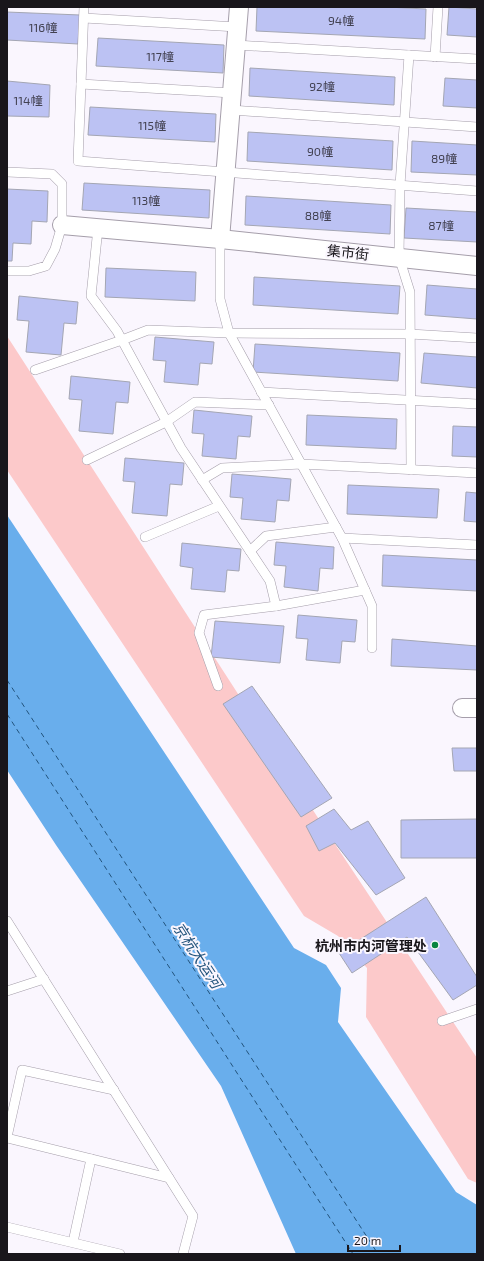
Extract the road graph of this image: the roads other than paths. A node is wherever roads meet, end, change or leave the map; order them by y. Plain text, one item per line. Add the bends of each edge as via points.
1 (84, 7) edge
2 (239, 7) edge
3 (438, 7) edge
4 (84, 18) junction
5 (237, 27) junction
6 (236, 45) junction
7 (409, 55) junction
8 (436, 57) junction
9 (477, 59) edge
10 (81, 84) junction
11 (231, 101) junction
12 (404, 122) junction
13 (477, 127) edge
14 (7, 172) edge
15 (226, 172) junction
16 (400, 185) junction
17 (477, 191) edge
18 (62, 225) junction
19 (98, 228) junction
20 (220, 239) junction
21 (399, 257) junction
22 (477, 266) edge
23 (7, 271) edge
24 (229, 333) junction
25 (410, 334) junction
26 (477, 338) edge
27 (122, 340) junction
28 (35, 370) dead end
29 (262, 392) junction
30 (411, 400) junction
31 (477, 404) edge
32 (269, 406) junction
33 (166, 422) junction
34 (87, 460) dead end
35 (302, 464) junction
36 (411, 470) junction
37 (477, 473) edge
38 (202, 480) junction
39 (219, 506) junction
40 (336, 527) junction
41 (145, 537) dead end
42 (342, 538) junction
43 (477, 544) edge
44 (250, 551) junction
45 (365, 590) junction
46 (276, 606) junction
47 (372, 648) dead end
48 (218, 686) dead end
49 (7, 920) edge
50 (44, 979) junction
51 (7, 991) edge
52 (477, 1009) edge
53 (442, 1021) dead end
54 (114, 1090) junction
55 (7, 1137) edge
56 (91, 1159) junction
57 (169, 1178) junction
58 (7, 1227) edge
59 (73, 1242) junction
60 (120, 1254) edge
61 (183, 1254) edge

1 - 4 lane
2 - 5 street
3 - 8 lane
4 - 5 lane
4 - 10 lane
5 - 6 street
6 - 7 lane
6 - 11 street
7 - 8 lane
7 - 12 lane
8 - 9 lane
10 - 11 lane
10 - 15 lane via 78,161
11 - 12 lane
11 - 15 street
12 - 13 lane
12 - 16 lane
14 - 18 lane via 52,174 62,184
15 - 16 lane
15 - 20 street
16 - 17 lane
16 - 21 lane
18 - 19 street, 集市街
18 - 23 lane via 55,249 46,266 29,271
19 - 20 street, 集市街
19 - 27 lane via 91,296
20 - 21 street, 集市街
20 - 24 lane via 220,299
21 - 22 street, 集市街
21 - 25 lane via 410,292
24 - 25 lane
24 - 27 lane via 148,330
24 - 29 lane
25 - 26 lane
25 - 30 lane
27 - 28 lane
27 - 33 lane
29 - 30 lane
29 - 32 lane
30 - 31 lane
30 - 36 lane
32 - 33 lane via 195,402
32 - 35 lane
33 - 34 lane
33 - 38 lane
35 - 36 lane
35 - 38 lane via 222,468
35 - 40 lane
36 - 37 lane
38 - 39 lane
39 - 41 lane
39 - 44 lane
40 - 42 lane
40 - 44 lane via 266,536
42 - 43 lane
42 - 45 lane
44 - 46 lane via 270,581
45 - 46 lane
45 - 47 lane via 372,606
46 - 48 lane via 204,615 199,632
49 - 50 lane
50 - 51 lane
50 - 54 lane
52 - 53 lane
54 - 55 lane via 22,1070
54 - 57 lane
55 - 56 lane
56 - 57 lane
56 - 59 lane
57 - 61 lane via 193,1216
58 - 59 lane
59 - 60 lane

